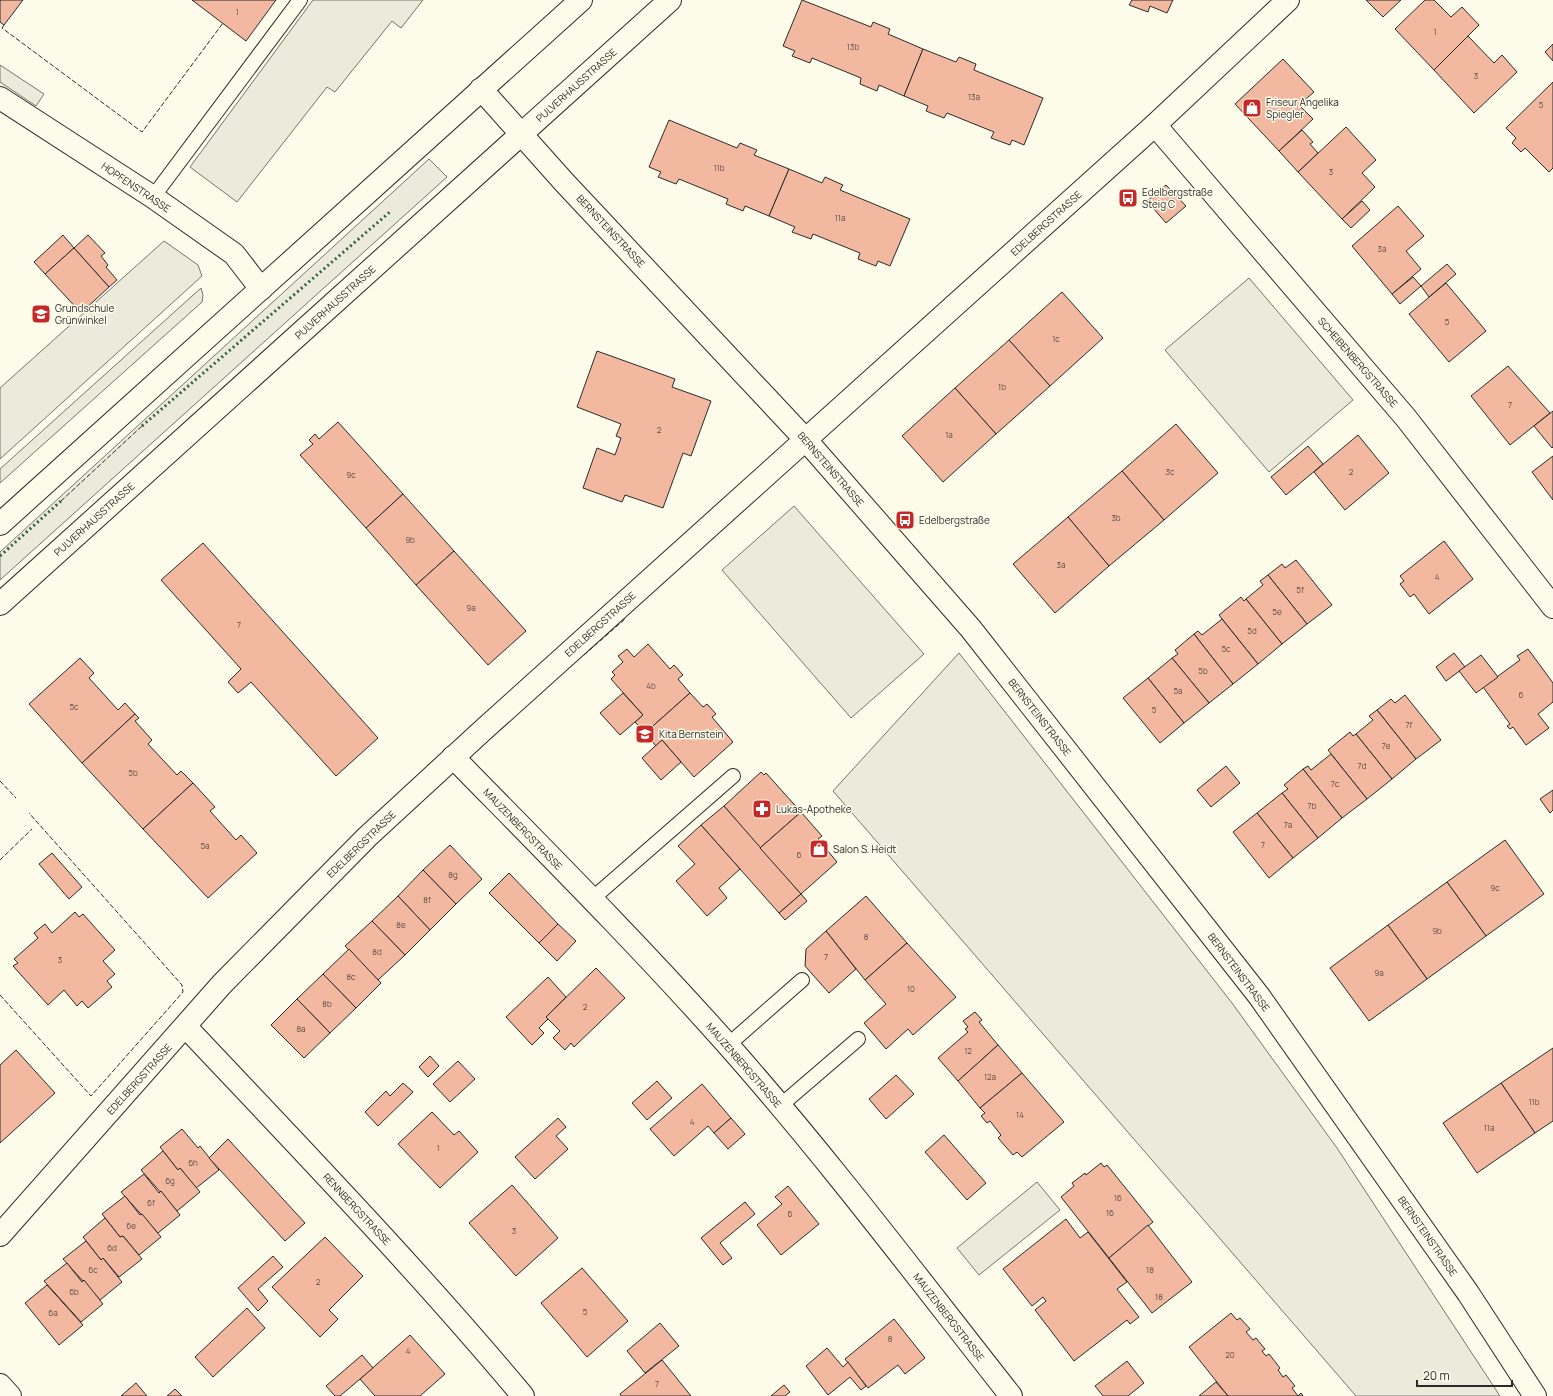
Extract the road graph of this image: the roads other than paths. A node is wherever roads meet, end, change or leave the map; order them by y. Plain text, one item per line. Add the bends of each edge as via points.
1 (300, 0) edge
2 (581, 0) edge
3 (670, 0) edge
4 (1288, 0) edge
5 (481, 89) junction
6 (0, 98) edge
7 (1154, 125) junction
8 (521, 134) junction
9 (153, 197) junction
10 (261, 288) junction
11 (805, 439) junction
12 (0, 524) edge
13 (0, 604) edge
14 (1553, 607) edge
15 (453, 756) junction
16 (733, 776) dead end
17 (592, 899) junction
18 (802, 980) dead end
19 (186, 1026) junction
20 (858, 1039) dead end
21 (728, 1046) junction
22 (780, 1106) junction
23 (0, 1235) edge
24 (0, 1385) edge
25 (10, 1396) edge
26 (523, 1396) edge
27 (1011, 1396) edge
28 (1535, 1396) edge

1 - 9 lane
2 - 5 street
3 - 8 street, PULVERHAUSSTRASSE
4 - 7 street, EDELBERGSTRASSE
5 - 8 street, BERNSTEINSTRASSE
5 - 10 street
6 - 9 street, HOPFENSTRASSE
7 - 11 street, EDELBERGSTRASSE
7 - 14 street, SCHEIBENBERGSTRASSE via 1406,418
8 - 11 street, BERNSTEINSTRASSE
8 - 13 street, PULVERHAUSSTRASSE
9 - 10 street, HOPFENSTRASSE via 234,254
10 - 12 street
11 - 15 street, EDELBERGSTRASSE
11 - 28 street, BERNSTEINSTRASSE via 971,629 1259,996 1468,1293
15 - 17 street, MAUZENBERGSTRASSE
15 - 19 street, EDELBERGSTRASSE via 367,836 222,984
16 - 17 lane
17 - 21 street, MAUZENBERGSTRASSE via 653,961
18 - 21 lane
19 - 23 street, EDELBERGSTRASSE
19 - 26 street, RENNBERGSTRASSE via 411,1266
20 - 22 lane
21 - 22 street, MAUZENBERGSTRASSE
22 - 27 street, MAUZENBERGSTRASSE
24 - 25 street

